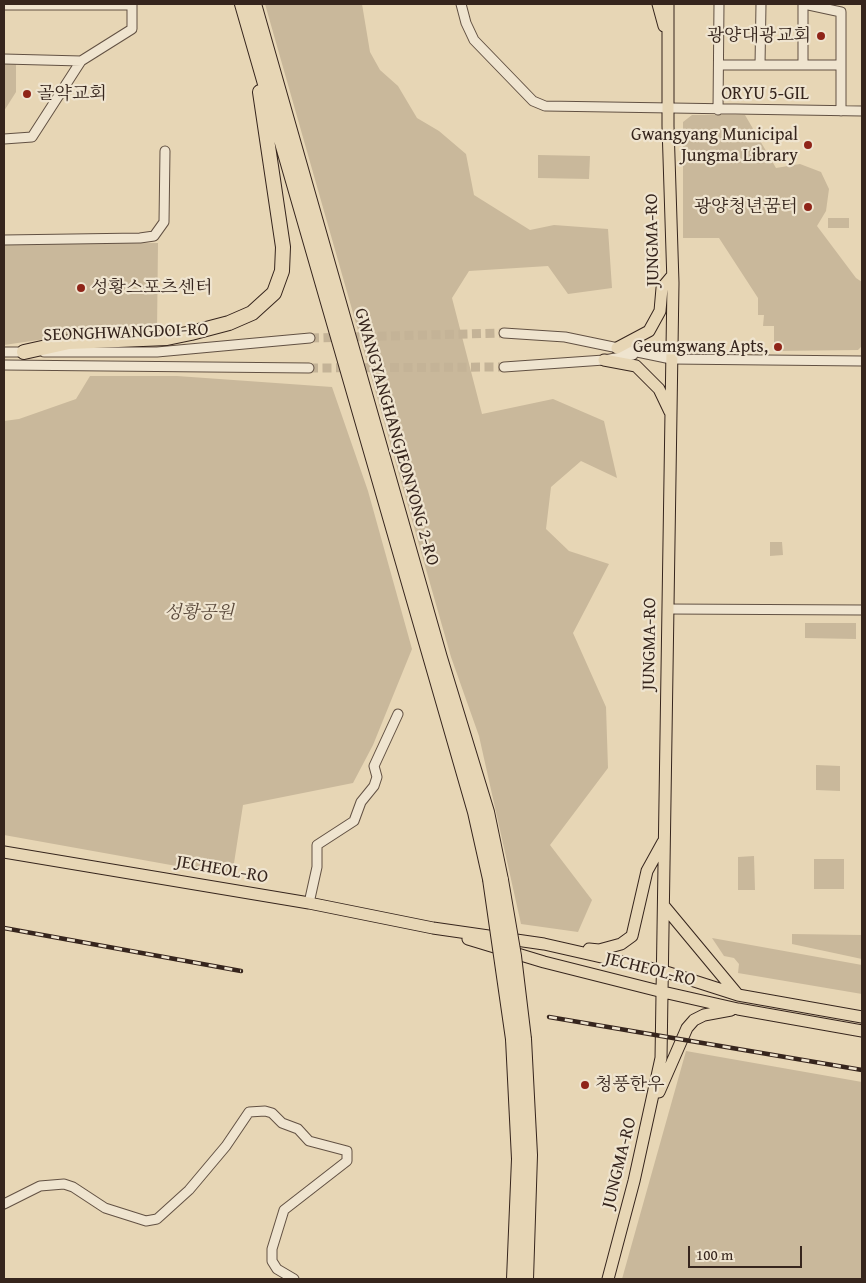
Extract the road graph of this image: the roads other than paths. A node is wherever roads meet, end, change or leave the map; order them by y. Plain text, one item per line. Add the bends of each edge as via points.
1 (132, 4) edge
2 (242, 4) edge
3 (254, 4) edge
4 (461, 4) edge
5 (658, 4) edge
6 (668, 4) edge
7 (719, 4) edge
8 (761, 4) edge
9 (804, 4) edge
10 (4, 5) edge
11 (251, 34) junction
12 (668, 44) junction
13 (4, 59) edge
14 (81, 61) junction
15 (719, 65) junction
16 (760, 65) junction
17 (803, 65) junction
18 (840, 65) junction
19 (668, 109) junction
20 (718, 110) junction
21 (841, 111) junction
22 (862, 111) edge
23 (4, 139) edge
24 (165, 151) dead end
25 (4, 240) edge
26 (672, 276) junction
27 (504, 333) tunnel mouth
28 (310, 338) tunnel mouth
29 (617, 348) junction
30 (4, 352) edge
31 (24, 352) junction
32 (637, 354) junction
33 (604, 360) junction
34 (671, 360) junction
35 (862, 361) edge
36 (4, 365) edge
37 (504, 367) tunnel mouth
38 (309, 368) tunnel mouth
39 (671, 414) junction
40 (668, 609) junction
41 (862, 610) edge
42 (398, 714) dead end
43 (664, 841) junction
44 (4, 852) edge
45 (495, 880) junction
46 (309, 903) junction
47 (664, 906) junction
48 (433, 928) junction
49 (544, 944) junction
50 (662, 971) junction
51 (662, 992) junction
52 (738, 995) junction
53 (738, 1009) junction
54 (862, 1017) edge
55 (862, 1031) edge
56 (518, 1039) junction
57 (650, 1114) junction
58 (4, 1204) edge
59 (294, 1279) edge
60 (514, 1279) edge
61 (526, 1279) edge
62 (608, 1279) edge

1 - 10 street
1 - 14 street via 132,29
2 - 11 highway, GWANGYANGHANGJEONYONG 2-RO
3 - 45 highway, GWANGYANGHANGJEONYONG 2-RO via 437,649 487,812
4 - 19 street, ORYU 5-GIL via 474,40 533,101 560,107
5 - 12 main road
6 - 12 main road, JUNGMA-RO
7 - 15 street
8 - 16 street
9 - 17 street
9 - 18 street via 842,12
11 - 31 highway via 283,246 282,271 274,293 252,313 191,333 167,338 69,342
11 - 45 highway, GWANGYANGHANGJEONYONG 2-RO
12 - 19 main road, JUNGMA-RO
13 - 14 street
14 - 23 street via 32,137
15 - 16 street
15 - 20 street
16 - 17 street
17 - 18 street
18 - 21 street
19 - 20 street, ORYU 5-GIL
19 - 26 main road, JUNGMA-RO
20 - 21 street, ORYU 5-GIL
21 - 22 street, ORYU 5-GIL
24 - 25 street via 164,222 154,236
26 - 29 main road via 662,288 660,311 649,331
26 - 34 main road, JUNGMA-RO
27 - 29 street via 565,337
28 - 31 street, SEONGHWANGDOI-RO via 158,352
29 - 32 street
30 - 31 street, SEONGHWANGDOI-RO
32 - 33 street
32 - 34 street
33 - 37 street
33 - 39 main road via 636,366 659,389
34 - 35 street
34 - 39 main road, JUNGMA-RO
36 - 38 street, SEONGHWANGDOI-RO
39 - 40 main road, JUNGMA-RO
40 - 41 street
40 - 43 main road, JUNGMA-RO
42 - 46 street via 374,766 377,777 374,786 361,802 354,821 317,845 317,867
43 - 47 main road, JUNGMA-RO
43 - 49 main road via 647,871 632,936 621,944 599,950
44 - 46 main road, JECHEOL-RO
45 - 56 highway, bridge
46 - 48 main road, JECHEOL-RO
47 - 50 main road, JUNGMA-RO
47 - 52 main road
48 - 49 main road, JECHEOL-RO
48 - 51 main road, JECHEOL-RO via 544,962
49 - 50 main road, JECHEOL-RO
50 - 51 main road, JUNGMA-RO
50 - 52 main road, JECHEOL-RO
51 - 53 main road, JECHEOL-RO
51 - 57 main road, JUNGMA-RO via 661,1058
52 - 54 main road, JECHEOL-RO
53 - 55 main road, JECHEOL-RO
53 - 57 main road via 704,1015 687,1028
56 - 60 highway via 519,1159
56 - 61 highway via 530,1156
57 - 62 main road, JUNGMA-RO
58 - 59 street via 40,1186 64,1184 105,1208 146,1221 157,1219 189,1190 249,1112 265,1111 298,1129 309,1140 347,1151 348,1161 284,1210 272,1248 272,1261 277,1269

